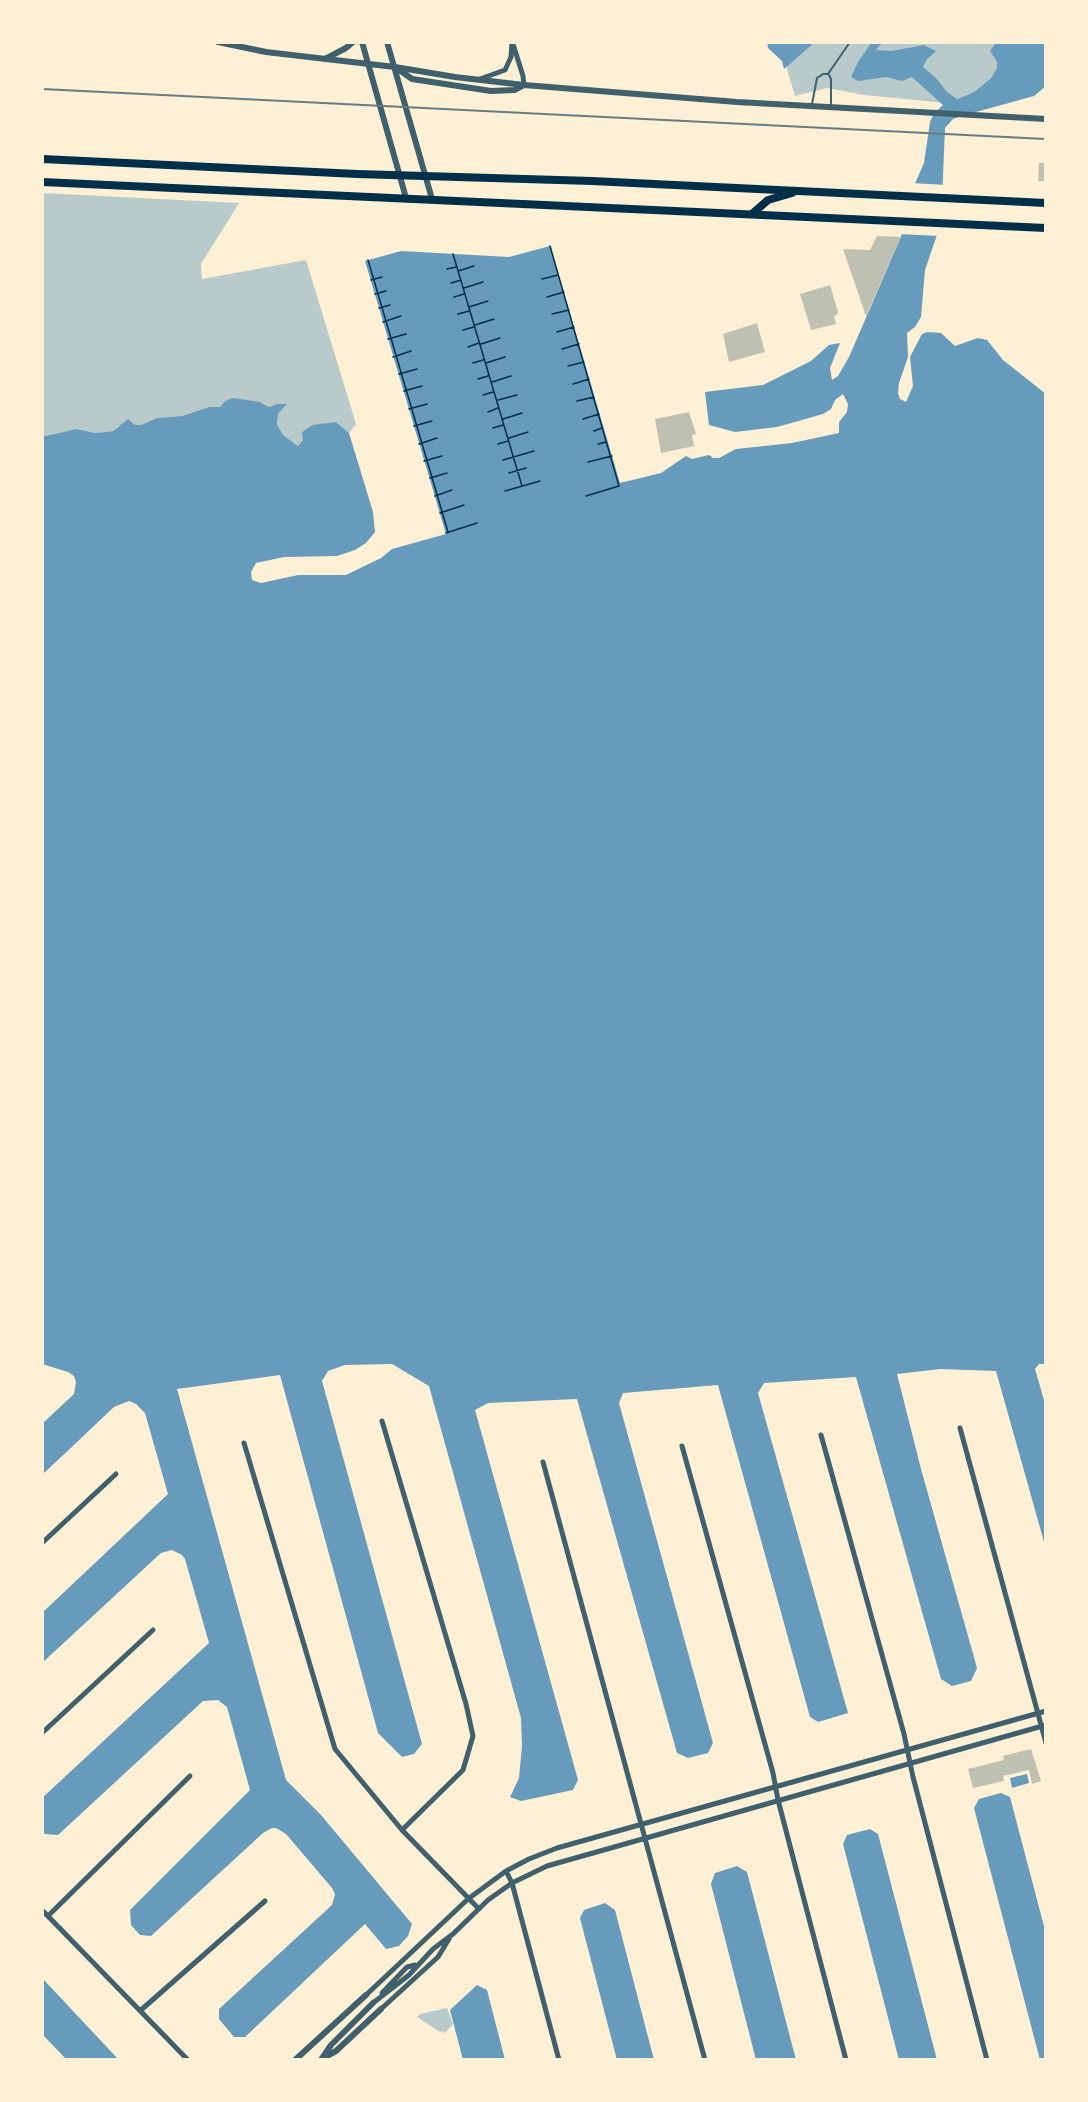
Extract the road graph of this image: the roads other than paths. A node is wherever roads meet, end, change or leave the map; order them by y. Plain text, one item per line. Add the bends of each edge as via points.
1 (218, 42) edge
2 (353, 42) edge
3 (362, 42) edge
4 (387, 42) edge
5 (512, 42) edge
6 (850, 42) edge
7 (244, 45) edge
8 (324, 59) junction
9 (369, 64) junction
10 (395, 67) junction
11 (828, 74) junction
12 (480, 79) junction
13 (524, 85) junction
14 (812, 106) junction
15 (831, 107) junction
16 (1046, 119) edge
17 (42, 159) edge
18 (400, 176) junction
19 (426, 176) junction
20 (42, 182) edge
21 (799, 190) junction
22 (406, 198) junction
23 (432, 199) junction
24 (1046, 203) edge
25 (752, 214) junction
26 (1046, 228) edge
27 (382, 1421) dead end
28 (960, 1428) dead end
29 (821, 1435) dead end
30 (244, 1443) dead end
31 (682, 1446) dead end
32 (543, 1462) dead end
33 (116, 1474) dead end
34 (42, 1543) edge
35 (153, 1630) dead end
36 (1046, 1711) edge
37 (1038, 1714) junction
38 (1044, 1726) edge
39 (42, 1733) edge
40 (1046, 1743) edge
41 (907, 1750) junction
42 (910, 1763) junction
43 (190, 1776) dead end
44 (775, 1787) junction
45 (778, 1800) junction
46 (643, 1824) junction
47 (402, 1830) junction
48 (646, 1838) junction
49 (506, 1871) junction
50 (512, 1883) junction
51 (468, 1899) junction
52 (265, 1900) dead end
53 (478, 1909) junction
54 (42, 1910) edge
55 (48, 1916) junction
56 (452, 1935) junction
57 (366, 1995) joint
58 (373, 2003) joint
59 (381, 2008) joint
60 (141, 2010) junction
61 (323, 2059) edge
62 (188, 2060) edge
63 (295, 2060) edge
64 (559, 2060) edge
65 (705, 2060) edge
66 (846, 2060) edge
67 (987, 2060) edge

1 - 7 street
2 - 8 street
3 - 9 street
4 - 10 street
5 - 12 street via 505,70
5 - 13 street
6 - 11 lane
7 - 8 street
8 - 9 street
9 - 10 street
9 - 18 street
10 - 12 street
10 - 13 street via 412,79 491,91 515,90
10 - 19 street
11 - 14 lane via 816,78
11 - 15 lane
12 - 13 street
13 - 14 street
14 - 15 street
15 - 16 street
17 - 18 main road
18 - 19 main road
18 - 22 street
19 - 21 main road
19 - 23 street
20 - 22 main road
21 - 24 main road
21 - 25 main road via 768,200
22 - 23 main road
23 - 25 main road
25 - 26 main road
27 - 47 street via 473,1736 463,1770
28 - 37 street
29 - 41 street
30 - 47 street via 335,1749
31 - 44 street
32 - 46 street
33 - 34 street
35 - 39 street
36 - 37 street
37 - 38 street
37 - 41 street
38 - 40 street
38 - 42 street
41 - 42 street
41 - 44 street
42 - 45 street
42 - 67 street
43 - 55 street
44 - 45 street
44 - 46 street
45 - 48 street
45 - 66 street
46 - 48 street
46 - 49 street via 557,1848
47 - 51 street
48 - 50 street via 561,1861
48 - 65 street
49 - 50 street
49 - 51 street
50 - 53 street
50 - 64 street
51 - 53 street
51 - 57 street
52 - 60 street
53 - 56 street
54 - 55 street
55 - 60 street
56 - 58 street via 418,1964 407,1967
56 - 59 street via 438,1957
57 - 63 street
58 - 61 street via 331,2045
59 - 61 street
60 - 62 street

